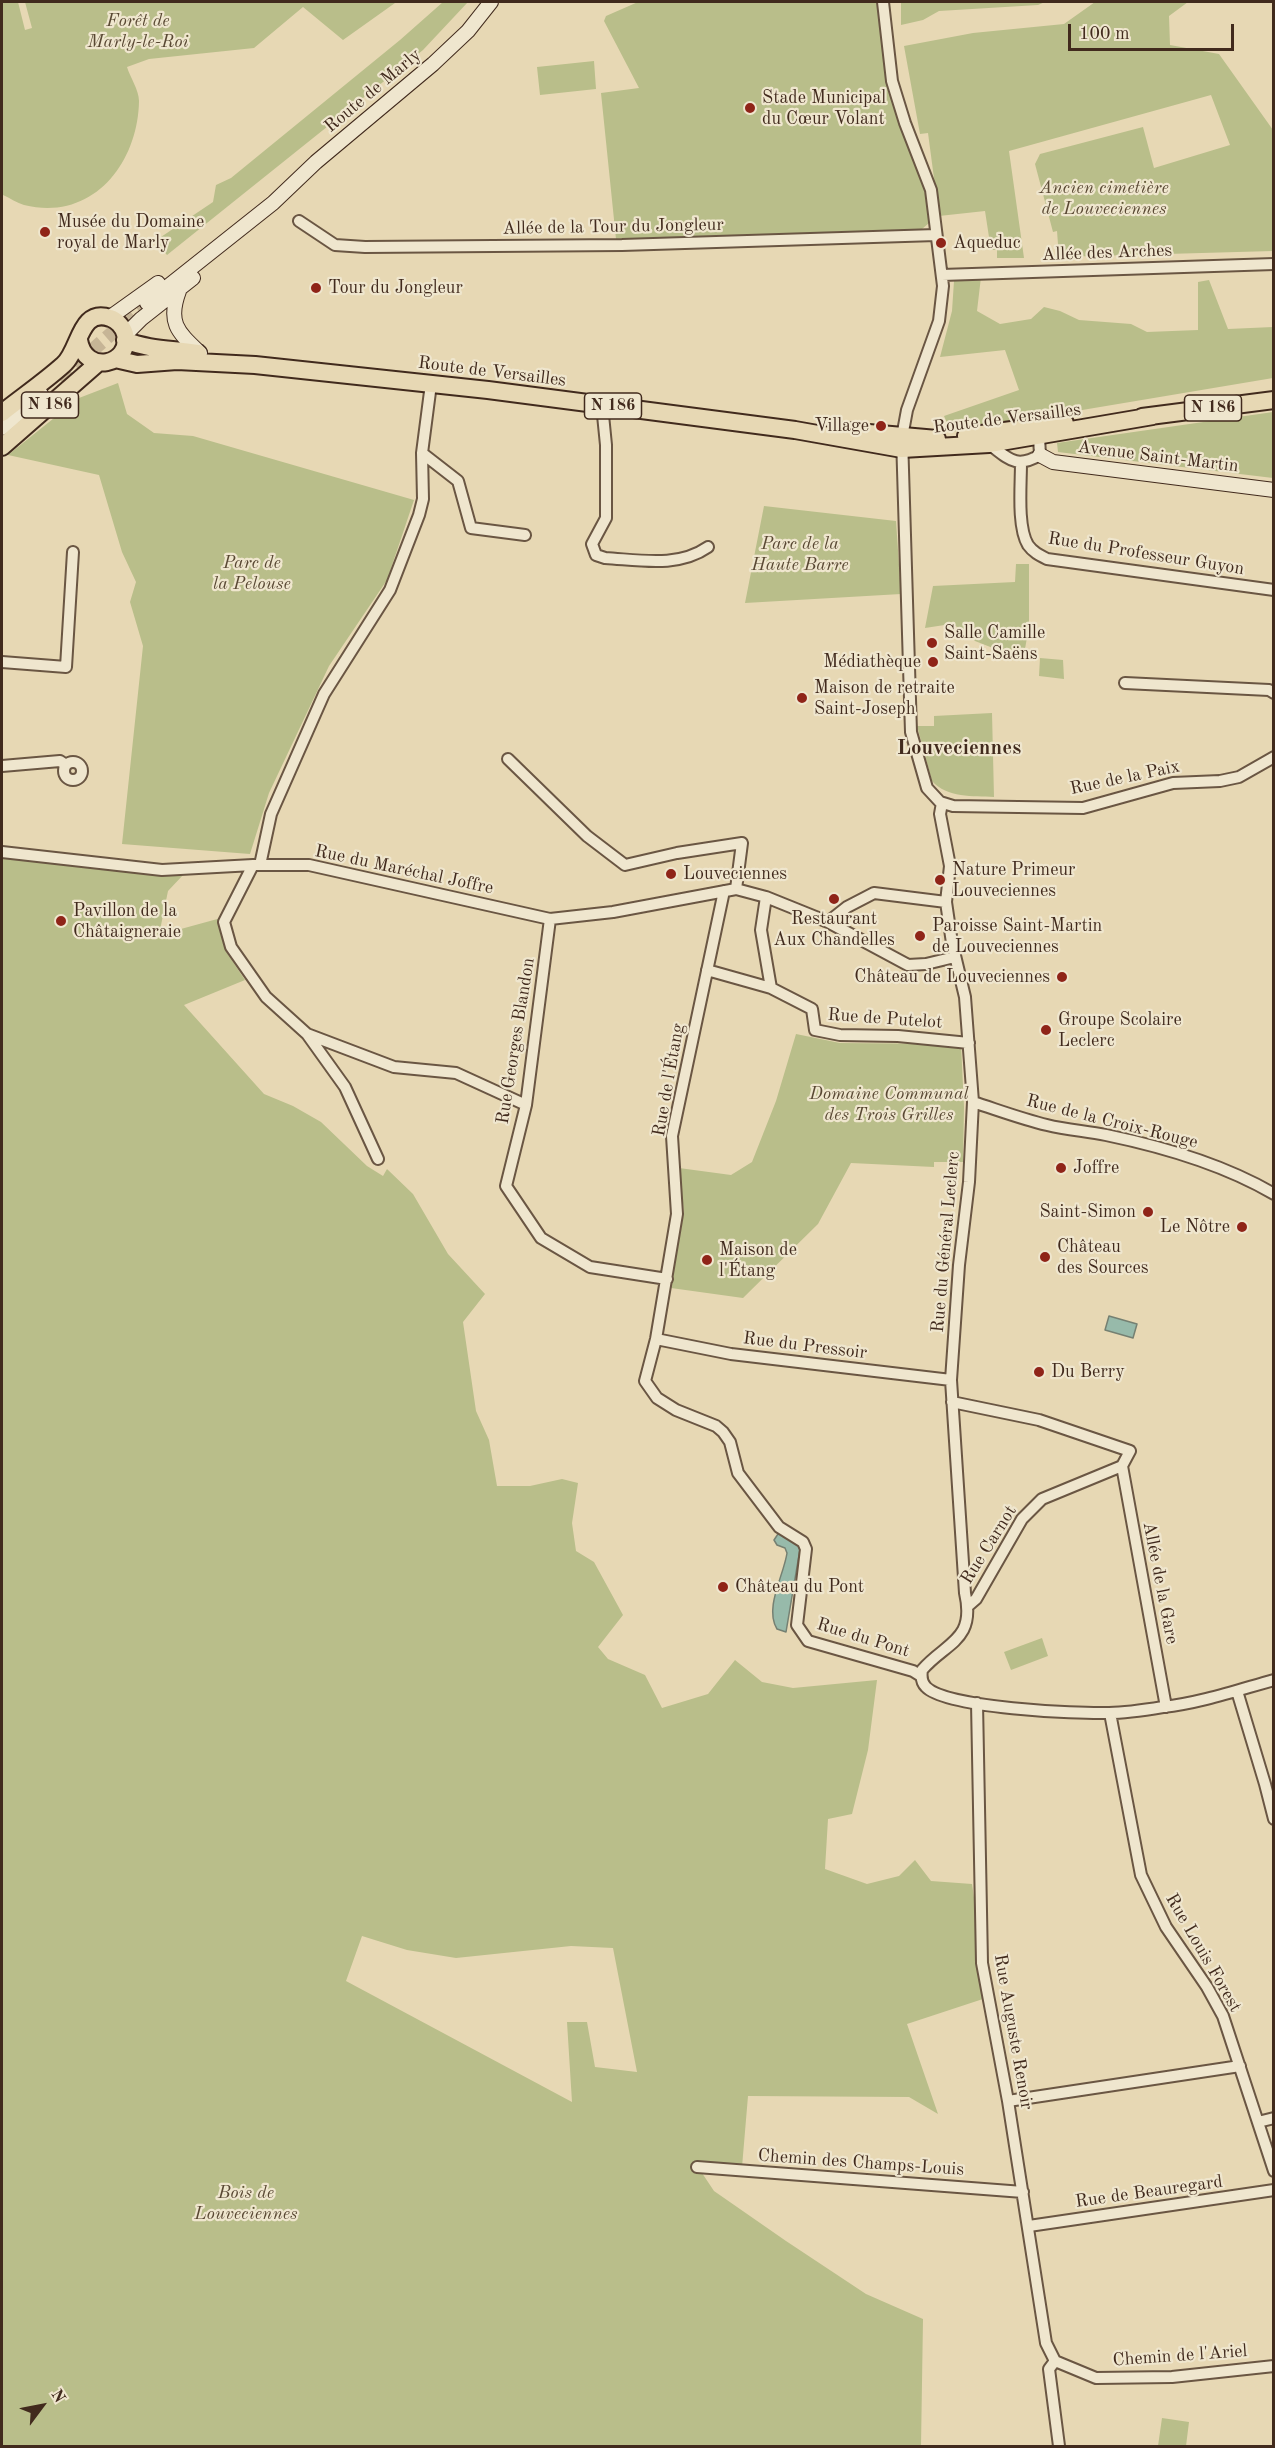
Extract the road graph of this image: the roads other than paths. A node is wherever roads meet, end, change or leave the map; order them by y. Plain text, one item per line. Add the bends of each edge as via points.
1 (491, 2) edge
2 (883, 2) edge
3 (273, 203) junction
4 (299, 221) dead end
5 (936, 235) junction
6 (1274, 264) edge
7 (942, 275) junction
8 (179, 290) junction
9 (147, 303) tunnel mouth
10 (109, 318) junction
11 (125, 338) junction
12 (79, 340) junction
13 (200, 353) junction
14 (115, 359) junction
15 (98, 363) junction
16 (255, 365) junction
17 (431, 384) junction
18 (41, 394) dead end
19 (1274, 400) edge
20 (602, 405) junction
21 (2, 413) edge
22 (2, 428) edge
23 (1035, 432) junction
24 (902, 443) junction
25 (989, 444) junction
26 (2, 447) edge
27 (422, 453) junction
28 (1040, 455) junction
29 (1021, 463) junction
30 (1274, 490) edge
31 (525, 536) dead end
32 (708, 547) dead end
33 (73, 552) dead end
34 (1274, 590) edge
35 (2, 662) edge
36 (1125, 683) dead end
37 (1274, 693) edge
38 (1274, 757) edge
39 (508, 759) dead end
40 (66, 765) dead end
41 (2, 766) edge
42 (942, 803) junction
43 (2, 852) edge
44 (257, 865) junction
45 (736, 889) junction
46 (724, 891) junction
47 (766, 897) junction
48 (946, 902) junction
49 (550, 919) junction
50 (828, 921) junction
51 (955, 957) junction
52 (707, 970) junction
53 (771, 988) junction
54 (307, 1034) junction
55 (969, 1042) junction
56 (973, 1102) junction
57 (526, 1105) junction
58 (378, 1159) dead end
59 (1274, 1194) edge
60 (667, 1279) junction
61 (656, 1339) junction
62 (951, 1380) junction
63 (645, 1382) joint
64 (952, 1402) junction
65 (1122, 1466) junction
66 (968, 1606) junction
67 (921, 1676) junction
68 (1274, 1680) edge
69 (1237, 1691) junction
70 (976, 1703) junction
71 (1166, 1707) junction
72 (1110, 1713) junction
73 (1274, 1819) edge
74 (1240, 2067) junction
75 (1008, 2101) junction
76 (1274, 2118) edge
77 (1258, 2122) junction
78 (697, 2167) dead end
79 (1274, 2171) edge
80 (1274, 2190) edge
81 (1023, 2192) junction
82 (1029, 2226) junction
83 (1055, 2361) junction
84 (1274, 2366) edge
85 (1059, 2446) edge

1 - 3 main road, Route de Marly via 468,31 433,64
2 - 5 street via 892,81 931,190
3 - 8 main road, Route de Marly
3 - 9 main road, Route de Marly
3 - 10 main road, Route de Marly
4 - 5 street, Allée de la Tour du Jongleur via 335,245 365,247 622,245
5 - 7 street
6 - 7 street, Allée des Arches
7 - 24 street via 939,321 907,410
8 - 11 main road, Route de Marly via 141,319
8 - 13 main road via 172,309 175,323
10 - 11 main road via 120,325
10 - 12 main road via 91,319 82,328
11 - 13 main road, Route de Versailles / N 186 via 140,347
11 - 14 main road via 124,348
12 - 15 main road via 82,353
12 - 21 main road, N 186 via 66,363
13 - 16 main road, Route de Versailles / N 186
14 - 15 main road, Route de Versailles
14 - 16 main road, Route de Versailles / N 186 via 137,364 177,361
15 - 26 main road, Route de Versailles / N 186
16 - 17 main road, Route de Versailles / N 186
17 - 20 main road, Route de Versailles / N 186
17 - 27 street
18 - 22 main road
19 - 23 main road, Route de Versailles / N 186
20 - 24 main road, Route de Versailles / N 186
20 - 32 street via 606,518 592,544 596,555 671,562
23 - 24 main road, Route de Versailles / N 186
23 - 25 main road, Route de Versailles / N 186
23 - 28 street
24 - 25 main road, Route de Versailles / N 186
24 - 42 street via 911,732 926,785
25 - 29 street via 1010,461
27 - 31 street via 458,481 471,528
27 - 44 street via 423,499 390,590 324,694 271,814
28 - 29 street
28 - 30 main road, Avenue Saint-Martin via 1053,462
29 - 34 street, Rue du Professeur Guyon via 1023,529 1035,553 1047,559
33 - 35 street via 66,667
36 - 37 street
38 - 42 street, Rue de la Paix via 1239,777 1173,783 1083,808 964,807
39 - 45 street via 587,836 625,865 742,843
40 - 41 street via 60,761
42 - 48 street, Rue du Général Leclerc via 940,814 950,866
43 - 44 street, Rue du Maréchal Joffre via 162,870
44 - 49 street, Rue du Maréchal Joffre via 309,865
44 - 54 street via 224,922 231,947 266,997
45 - 46 street, Rue du Maréchal Joffre
45 - 47 street
46 - 49 street, Rue du Maréchal Joffre via 613,912
46 - 52 street, Rue de l'Étang
47 - 50 street
47 - 53 street via 761,930
48 - 50 street via 874,893
48 - 51 street, Rue du Général Leclerc
49 - 57 street, Rue Georges Blandon
50 - 51 street via 908,965
51 - 55 street, Rue du Général Leclerc via 965,997
52 - 53 street
52 - 60 street, Rue de l'Étang via 672,1136 677,1208
53 - 55 street, Rue de Putelot via 812,1009 815,1030 840,1035
54 - 57 street via 394,1067 456,1073
54 - 58 street via 345,1087
55 - 56 street, Rue du Général Leclerc
56 - 59 street, Rue de la Croix-Rouge via 1048,1126 1106,1135 1208,1163
56 - 62 street, Rue du Général Leclerc
57 - 60 street, Rue Georges Blandon via 506,1186 541,1238 590,1267
60 - 61 street, Rue de l'Étang
61 - 62 street, Rue du Pressoir via 731,1354
61 - 63 street, Rue de l'Étang
62 - 64 street, Rue du Général Leclerc
63 - 67 street, Rue du Pont via 657,1398 723,1432 730,1442 738,1473 779,1527 803,1542 806,1549 797,1625 808,1641
64 - 65 street via 1039,1420 1130,1451
64 - 66 street, Rue du Général Leclerc
65 - 66 street, Rue Carnot via 1042,1498 1022,1519 976,1599
65 - 71 street, Allée de la Gare
66 - 67 street, Rue du Général Leclerc via 962,1634 926,1665
67 - 70 street via 926,1688 943,1697
68 - 69 street
69 - 71 street
69 - 73 street
70 - 72 street
70 - 75 street, Rue Auguste Renoir via 982,1963
71 - 72 street
72 - 74 street, Rue Louis Forest via 1141,1875 1166,1927 1223,2016
74 - 75 street
74 - 77 street, Rue Louis Forest
75 - 81 street, Rue Auguste Renoir
76 - 77 street
77 - 79 street, Rue Louis Forest
78 - 81 street, Chemin des Champs-Louis
80 - 82 street, Rue de Beauregard
81 - 82 street, Rue Auguste Renoir
82 - 83 street, Rue Auguste Renoir via 1046,2343
83 - 84 street, Chemin de l'Ariel via 1096,2378 1172,2377
83 - 85 street via 1049,2369

